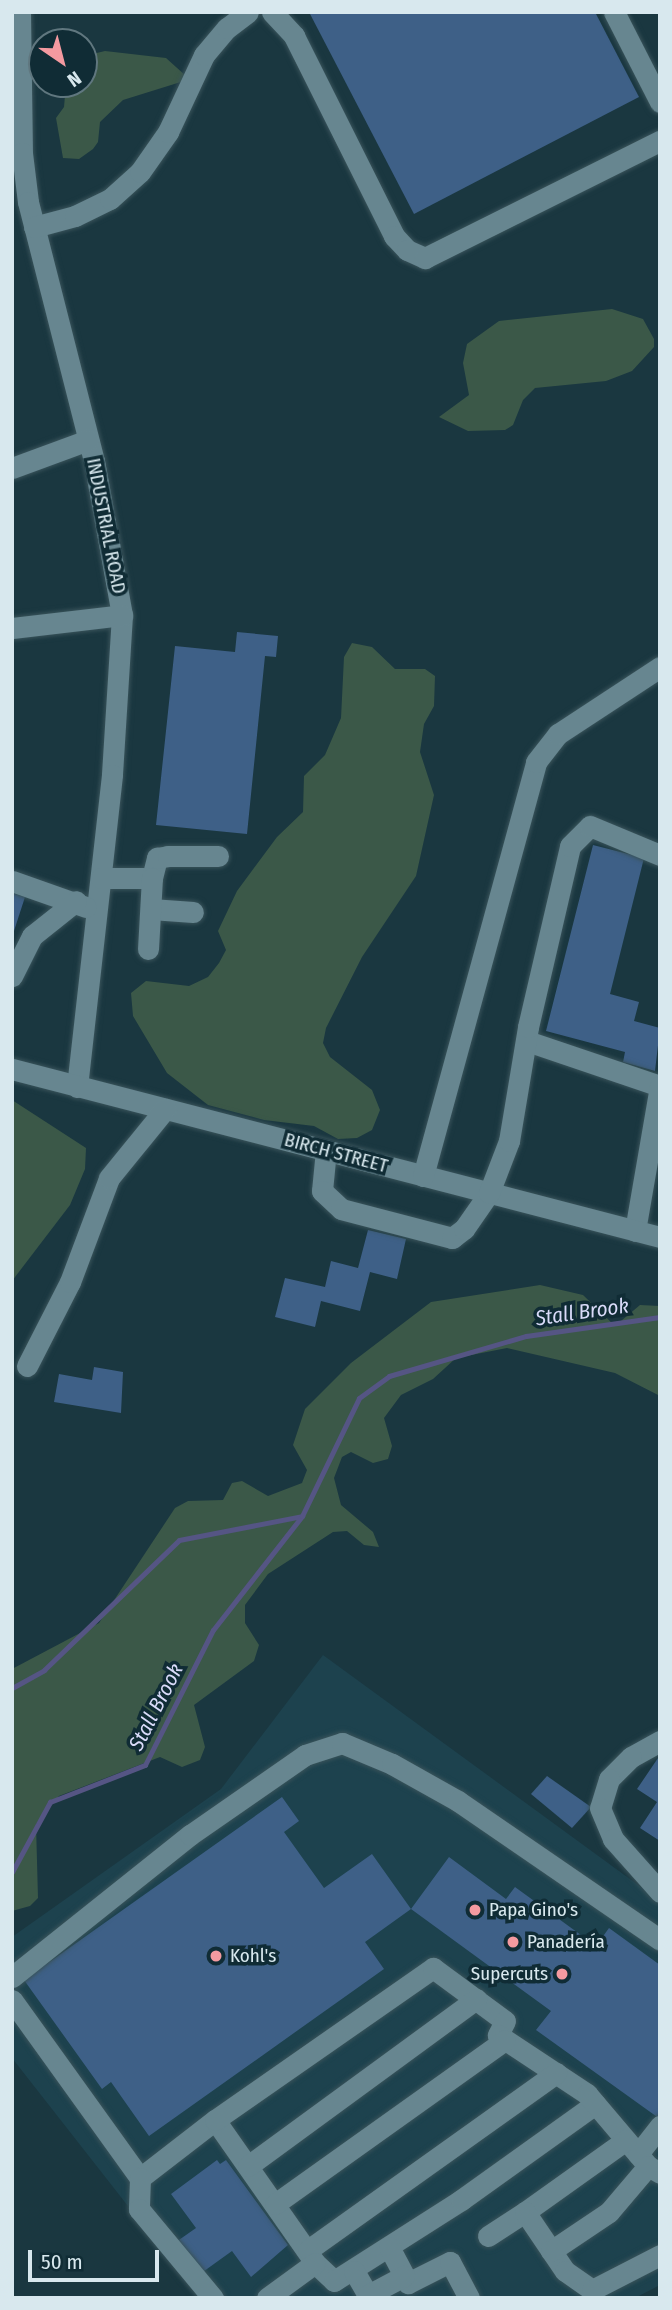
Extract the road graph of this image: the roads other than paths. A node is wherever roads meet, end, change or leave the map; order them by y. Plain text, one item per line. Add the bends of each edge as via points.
1 (20, 12) edge
2 (248, 12) edge
3 (272, 12) edge
4 (614, 12) edge
5 (16, 55) edge
6 (660, 102) edge
7 (17, 125) edge
8 (660, 141) edge
9 (33, 227) junction
10 (88, 440) junction
11 (12, 468) edge
12 (122, 615) junction
13 (12, 628) edge
14 (660, 667) edge
15 (660, 855) edge
16 (218, 856) dead end
17 (101, 878) junction
18 (152, 878) junction
19 (12, 881) edge
20 (76, 901) junction
21 (151, 909) junction
22 (193, 912) dead end
23 (97, 913) junction
24 (148, 949) dead end
25 (12, 976) edge
26 (527, 1041) junction
27 (12, 1069) edge
28 (77, 1087) junction
29 (165, 1109) junction
30 (326, 1150) junction
31 (423, 1176) junction
32 (489, 1193) junction
33 (635, 1231) junction
34 (660, 1237) edge
35 (27, 1367) dead end
36 (660, 1741) edge
37 (660, 1892) edge
38 (660, 1940) edge
39 (12, 1978) edge
40 (476, 1999) junction
41 (12, 2000) edge
42 (505, 2040) junction
43 (555, 2073) junction
44 (596, 2104) junction
45 (215, 2120) junction
46 (660, 2126) edge
47 (643, 2158) edge
48 (248, 2166) junction
49 (139, 2178) junction
50 (275, 2204) junction
51 (525, 2212) junction
52 (488, 2236) dead end
53 (389, 2248) junction
54 (551, 2251) junction
55 (660, 2255) edge
56 (312, 2257) junction
57 (354, 2271) junction
58 (409, 2286) edge
59 (212, 2298) edge
60 (267, 2298) edge
61 (469, 2298) edge

1 - 5 street, INDUSTRIAL ROAD
2 - 9 street via 204,55 167,132 140,172 110,199
3 - 8 street via 294,36 394,236 425,258
4 - 6 street
5 - 7 street, INDUSTRIAL ROAD
7 - 9 street, INDUSTRIAL ROAD
9 - 10 street, INDUSTRIAL ROAD
10 - 11 street
10 - 12 street, INDUSTRIAL ROAD via 118,576
12 - 13 street
12 - 17 street, INDUSTRIAL ROAD via 122,660
14 - 31 street via 558,734 536,762
15 - 26 street via 590,826 570,846
16 - 18 street via 157,858
17 - 18 street
17 - 23 street, INDUSTRIAL ROAD
18 - 21 street
19 - 20 street
20 - 23 street
20 - 25 street via 32,936
21 - 22 street
21 - 24 street
23 - 28 street, INDUSTRIAL ROAD
26 - 32 street via 509,1141
26 - 33 street via 660,1086
27 - 28 street, BIRCH STREET
28 - 29 street, BIRCH STREET
29 - 30 street, BIRCH STREET
29 - 35 street via 109,1178 71,1282
30 - 31 street, BIRCH STREET
30 - 32 street via 322,1191 341,1209 452,1238
31 - 32 street, BIRCH STREET
32 - 33 street, BIRCH STREET
33 - 34 street, BIRCH STREET
36 - 37 street via 631,1757 609,1779 600,1808 613,1839
38 - 39 street via 458,1801 392,1764 342,1743 306,1755 190,1835
40 - 42 street via 505,2021 498,2035
40 - 45 street via 433,1968
40 - 48 street
41 - 49 street
42 - 43 street
42 - 50 street
43 - 44 street
43 - 56 street
44 - 47 street
44 - 53 street
45 - 48 street
45 - 49 street
46 - 47 street
47 - 51 street
47 - 54 street via 609,2212
48 - 50 street
49 - 59 street via 139,2209
50 - 56 street
51 - 52 street
51 - 54 street
53 - 57 street
53 - 58 street
54 - 55 street via 565,2271 592,2290
56 - 57 street via 334,2281
56 - 60 street
57 - 58 street via 368,2295
58 - 61 street via 450,2262

